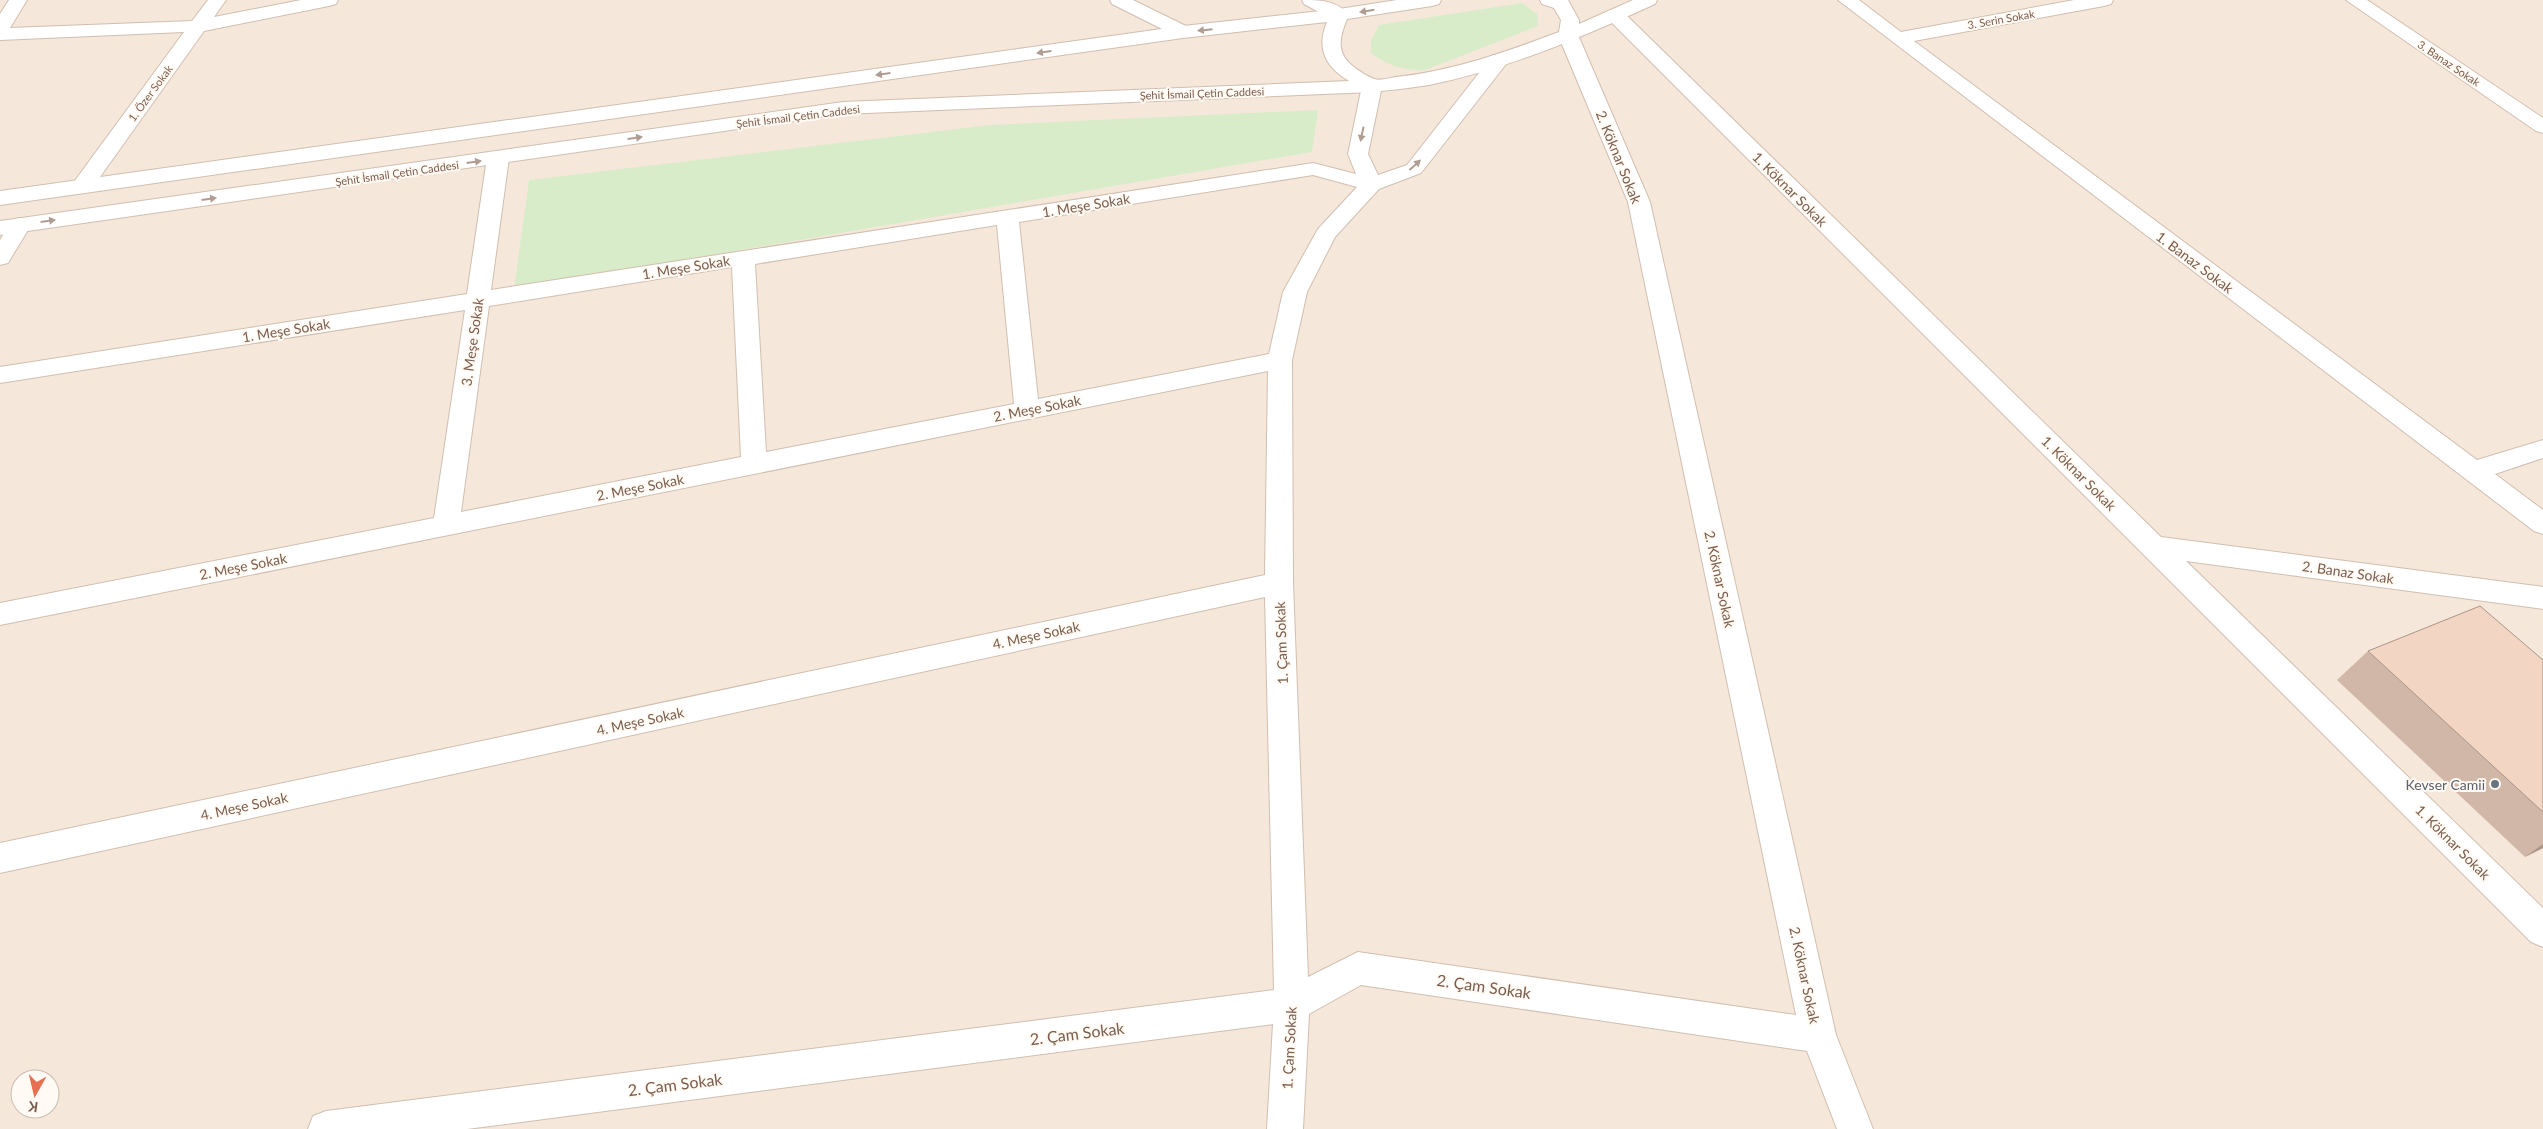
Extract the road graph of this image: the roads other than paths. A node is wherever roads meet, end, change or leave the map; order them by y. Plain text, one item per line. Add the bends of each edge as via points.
1 (18, 0) edge
2 (216, 0) edge
3 (329, 0) edge
4 (1119, 0) edge
5 (1311, 0) edge
6 (1432, 0) edge
7 (1548, 0) edge
8 (1648, 0) edge
9 (1847, 0) edge
10 (2104, 0) edge
11 (2355, 0) edge
12 (1338, 15) junction
13 (1615, 16) junction
14 (199, 26) junction
15 (0, 29) edge
16 (1183, 32) junction
17 (0, 34) edge
18 (1568, 35) junction
19 (1898, 38) junction
20 (1500, 59) junction
21 (1372, 86) junction
22 (2543, 127) edge
23 (498, 158) junction
24 (1371, 184) junction
25 (82, 186) junction
26 (40, 193) junction
27 (0, 198) edge
28 (1007, 217) junction
29 (10, 227) edge
30 (0, 258) edge
31 (743, 258) junction
32 (478, 300) junction
33 (1280, 360) junction
34 (0, 375) edge
35 (1027, 410) junction
36 (2543, 449) edge
37 (754, 464) junction
38 (2473, 471) junction
39 (2543, 524) edge
40 (446, 525) junction
41 (2152, 546) junction
42 (1279, 583) junction
43 (2543, 598) edge
44 (0, 614) edge
45 (0, 858) edge
46 (2543, 932) edge
47 (1292, 1005) junction
48 (1818, 1035) junction
49 (326, 1129) edge
50 (1285, 1129) edge
51 (1855, 1129) edge

1 - 15 street
2 - 14 street, 1. Özer Sokak
3 - 14 street
4 - 16 street
5 - 12 street
6 -> 12 street
7 - 18 street, 2. Köknar Sokak via 1561,4 1570,20
8 - 13 street, Şehit İsmail Çetin Caddesi
9 - 19 street, 1. Banaz Sokak
10 - 19 street, 3. Serin Sokak
11 - 22 street, 3. Banaz Sokak
12 -> 16 street
12 - 21 street via 1330,34 1331,53 1345,71
13 - 18 street, Şehit İsmail Çetin Caddesi
13 - 41 street, 1. Köknar Sokak
14 - 17 street
14 - 25 street, 1. Özer Sokak
16 -> 25 street
18 - 20 street, Şehit İsmail Çetin Caddesi
18 - 48 street, 2. Köknar Sokak via 1639,202
19 - 38 street, 1. Banaz Sokak
20 - 21 street, Şehit İsmail Çetin Caddesi via 1436,77
24 -> 20 street via 1414,169
23 -> 21 street, Şehit İsmail Çetin Caddesi via 844,108
21 -> 24 street via 1358,154
29 -> 23 street, Şehit İsmail Çetin Caddesi
23 - 32 street, 3. Meşe Sokak
24 - 28 street, 1. Meşe Sokak via 1313,169
24 - 33 street, 1. Çam Sokak via 1326,234 1295,292
25 - 26 street
26 - 27 street
26 - 29 street
28 - 31 street, 1. Meşe Sokak
28 - 35 street
29 - 30 street
31 - 32 street, 1. Meşe Sokak
31 - 37 street
32 - 34 street, 1. Meşe Sokak
32 - 40 street, 3. Meşe Sokak
33 - 35 street, 2. Meşe Sokak
33 - 42 street, 1. Çam Sokak
35 - 37 street, 2. Meşe Sokak
36 - 38 street
37 - 40 street, 2. Meşe Sokak
38 - 39 street, 1. Banaz Sokak
40 - 44 street, 2. Meşe Sokak
41 - 43 street, 2. Banaz Sokak
41 - 46 street, 1. Köknar Sokak
42 - 45 street, 4. Meşe Sokak
42 - 47 street, 1. Çam Sokak
47 - 48 street, 2. Çam Sokak via 1358,968
47 - 49 street, 2. Çam Sokak
47 - 50 street, 1. Çam Sokak
48 - 51 street, 2. Köknar Sokak

